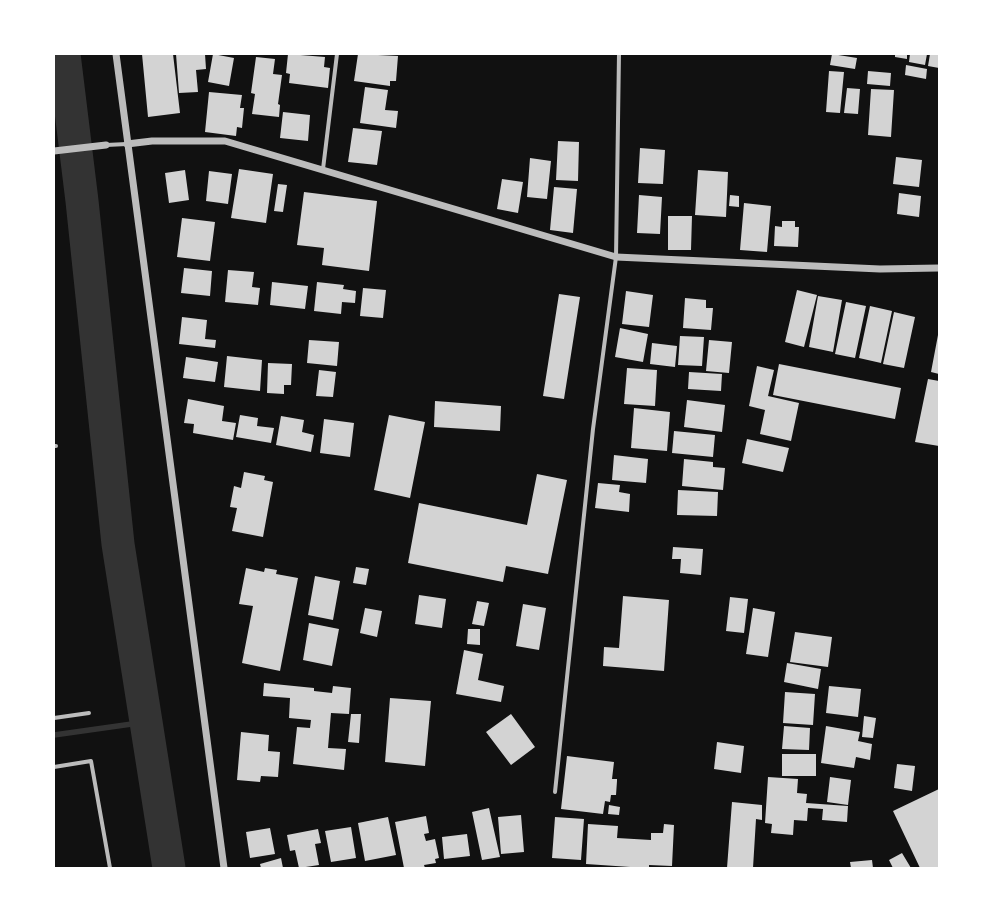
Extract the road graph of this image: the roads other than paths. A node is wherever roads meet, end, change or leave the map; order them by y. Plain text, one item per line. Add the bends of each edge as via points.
1 (116, 54) edge
2 (337, 54) edge
3 (620, 54) edge
4 (106, 144) joint
5 (127, 144) junction
6 (54, 151) edge
7 (323, 169) junction
8 (616, 257) junction
9 (939, 268) edge
10 (89, 713) dead end
11 (54, 718) edge
12 (54, 766) edge
13 (555, 792) dead end
14 (110, 868) edge
15 (224, 868) edge

1 - 5 street
2 - 7 street
3 - 8 street
4 - 5 street
4 - 6 street
5 - 7 street via 152,141 225,141
5 - 15 street
7 - 8 street
8 - 9 street via 880,270
8 - 13 street via 593,429
10 - 11 street
12 - 14 street via 92,761

